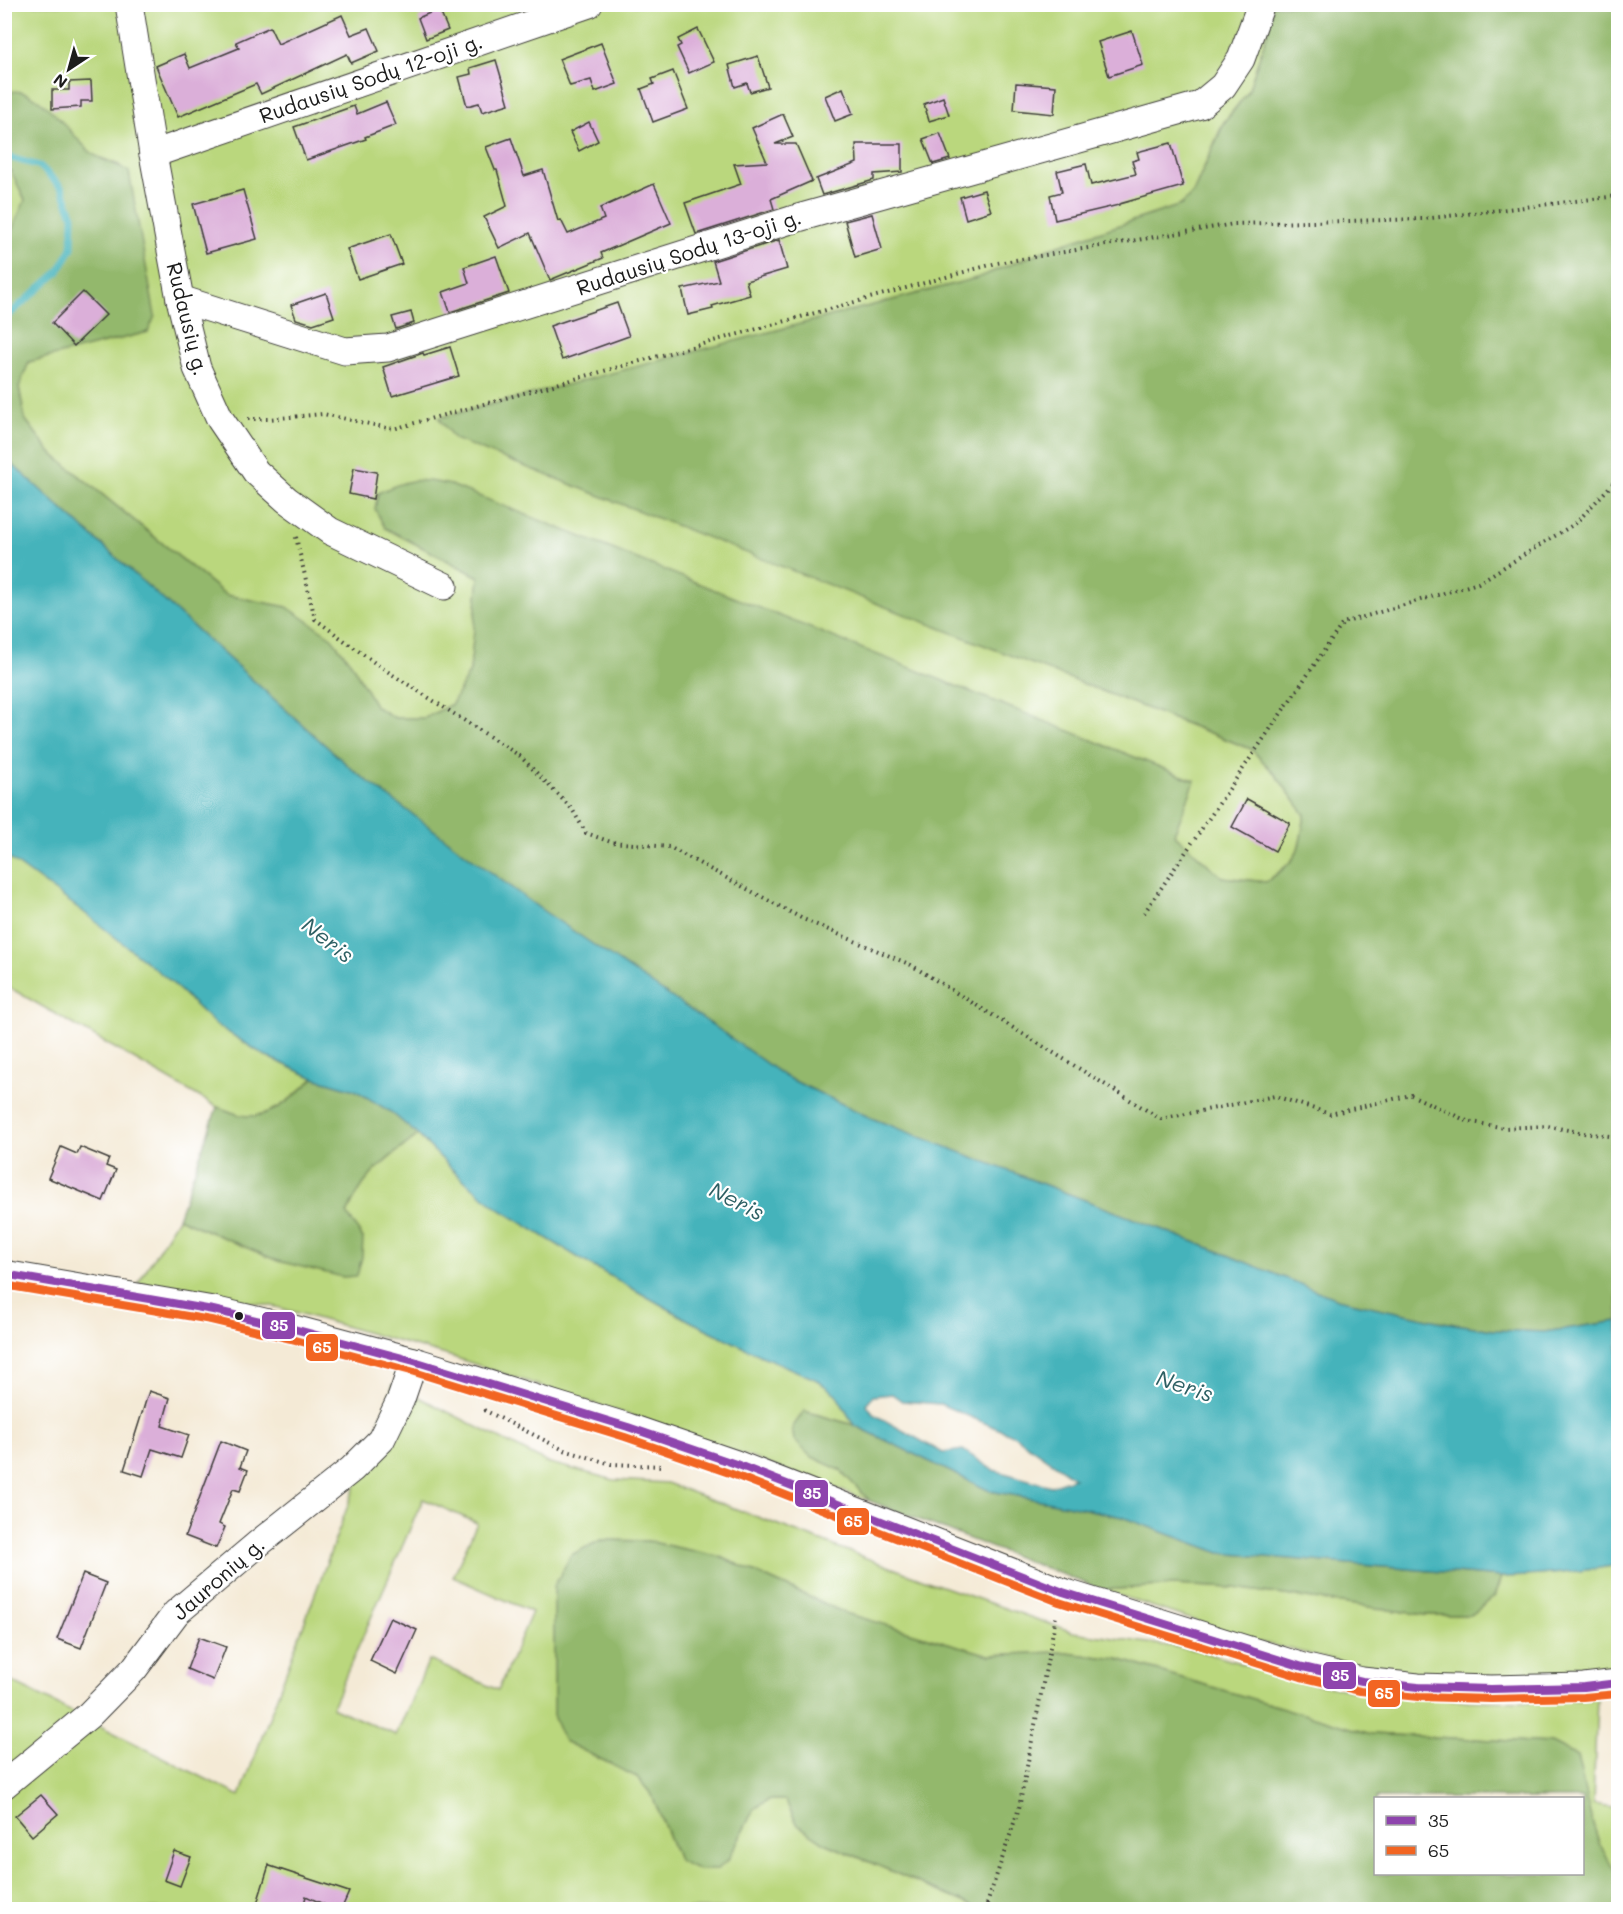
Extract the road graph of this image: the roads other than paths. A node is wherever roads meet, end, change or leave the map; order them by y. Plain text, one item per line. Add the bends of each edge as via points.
1 (129, 4) edge
2 (589, 4) edge
3 (1261, 4) edge
4 (153, 154) junction
5 (180, 299) junction
6 (444, 586) dead end
7 (4, 1274) edge
8 (414, 1361) junction
9 (1618, 1683) edge
10 (4, 1785) edge

1 - 4 street, Rudausių g.
2 - 4 street, Rudausių Sodų 12-oji g.
3 - 5 street, Rudausių Sodų 13-oji g. via 1241,60 1223,86 1200,105 791,220 388,348 345,351
4 - 5 street, Rudausių g.
5 - 6 street, Rudausių g. via 197,368 220,419 256,472 330,531
7 - 8 street via 213,1310
8 - 9 street via 736,1464 1063,1592 1303,1667 1362,1681 1418,1687 1491,1689
8 - 10 street, Jauronių g. via 381,1440 352,1469 176,1613 134,1669 89,1715

